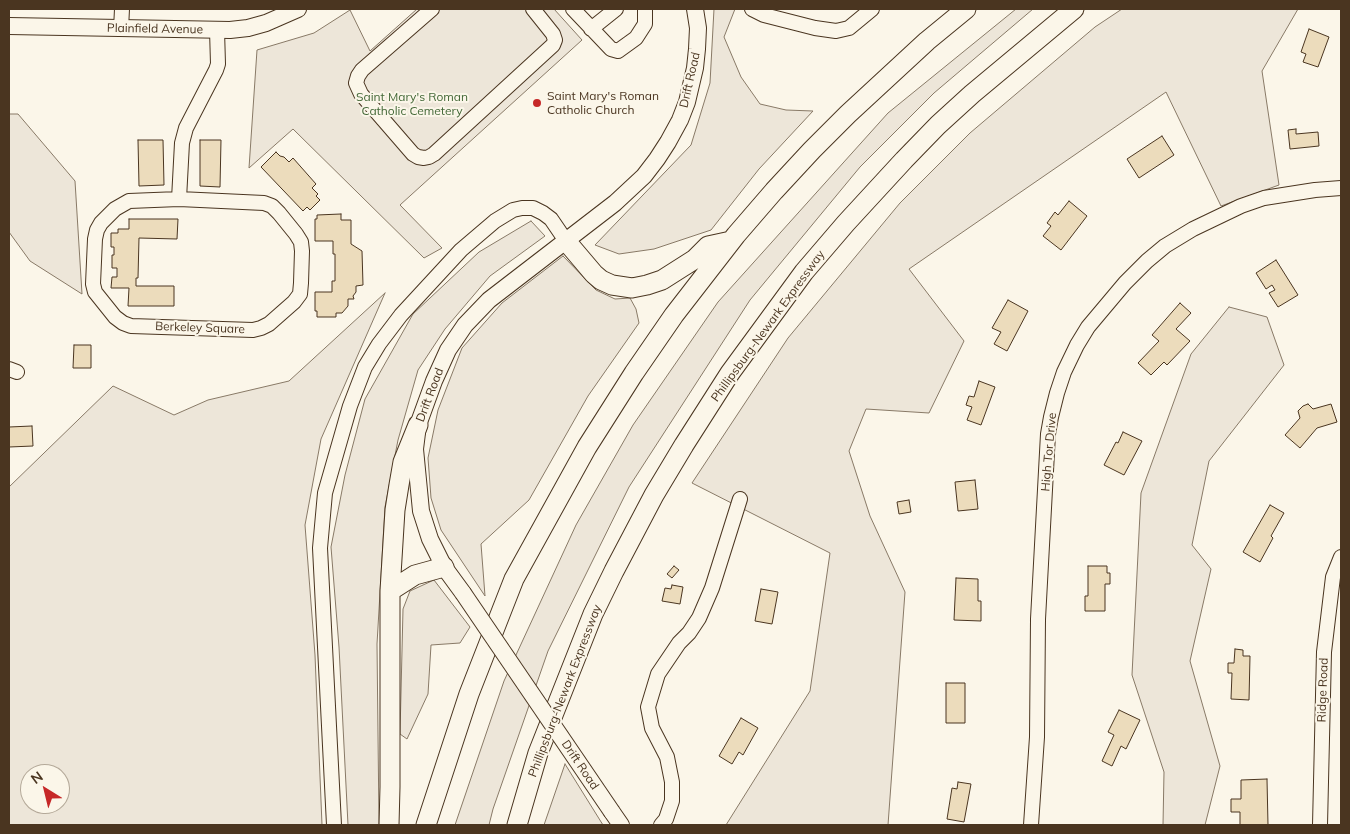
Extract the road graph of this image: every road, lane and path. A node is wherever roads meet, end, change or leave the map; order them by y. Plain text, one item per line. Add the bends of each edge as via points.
1 (122, 9) edge
2 (298, 9) edge
3 (533, 9) edge
4 (573, 9) edge
5 (616, 9) edge
6 (645, 9) edge
7 (695, 9) edge
8 (752, 9) edge
9 (872, 9) edge
10 (966, 9) edge
11 (1074, 9) edge
12 (430, 10) edge
13 (9, 26) edge
14 (121, 29) junction
15 (591, 29) junction
16 (217, 30) junction
17 (1341, 188) edge
18 (179, 199) junction
19 (566, 240) junction
20 (731, 241) junction
21 (418, 425) junction
22 (740, 499) dead end
23 (1341, 557) edge
24 (444, 567) junction
25 (390, 591) junction
26 (617, 818) edge
27 (334, 825) edge
28 (389, 825) edge
29 (426, 825) edge
30 (517, 825) edge
31 (661, 825) edge
32 (1031, 825) edge
33 (1320, 825) edge

1 - 14 street
2 - 16 main road, Plainfield Avenue via 248,28
3 - 12 street via 553,34 553,45 434,154 424,158 414,154 361,94 356,82 362,70
4 - 15 street
5 - 15 street
6 - 15 street via 645,24 636,38 618,52 610,50
7 - 19 main road, Drift Road via 698,28 695,68 687,102 668,142 644,176
8 - 9 street via 764,15 836,31 849,28
10 - 20 highway via 848,114
11 - 30 highway, Phillipsburg-Newark Expressway via 972,94 904,160 804,272 730,373 654,496 593,614 538,753
13 - 14 main road, Plainfield Avenue
14 - 16 main road, Plainfield Avenue
16 - 18 street via 218,64 186,128 182,143
17 - 32 street, High Tor Drive via 1264,198 1193,229 1146,261 1088,327 1077,345 1057,393 1048,434
18 - 18 street, Berkeley Square via 129,201 115,209 97,230 95,292 115,317 131,326 253,330 268,324 294,302 300,294 302,251 296,234 280,213 264,203
19 - 20 highway via 601,280 632,288 662,280 695,259 708,246
19 - 21 main road, Drift Road via 489,300 465,325 448,350
19 - 27 street via 551,219 533,208 513,210 495,221 461,250 401,315 366,367 350,406 325,493 320,548
20 - 29 highway via 634,373 587,447 514,579 469,694
21 - 24 main road, Drift Road via 415,449 421,511
21 - 25 highway via 403,462 398,485
22 - 31 street via 712,588 699,618 658,674 648,707 652,728 667,757 672,782 672,801
23 - 33 street, Ridge Road via 1333,578 1324,652
24 - 25 highway via 415,575
24 - 26 main road, Drift Road, bridge
25 - 28 highway

